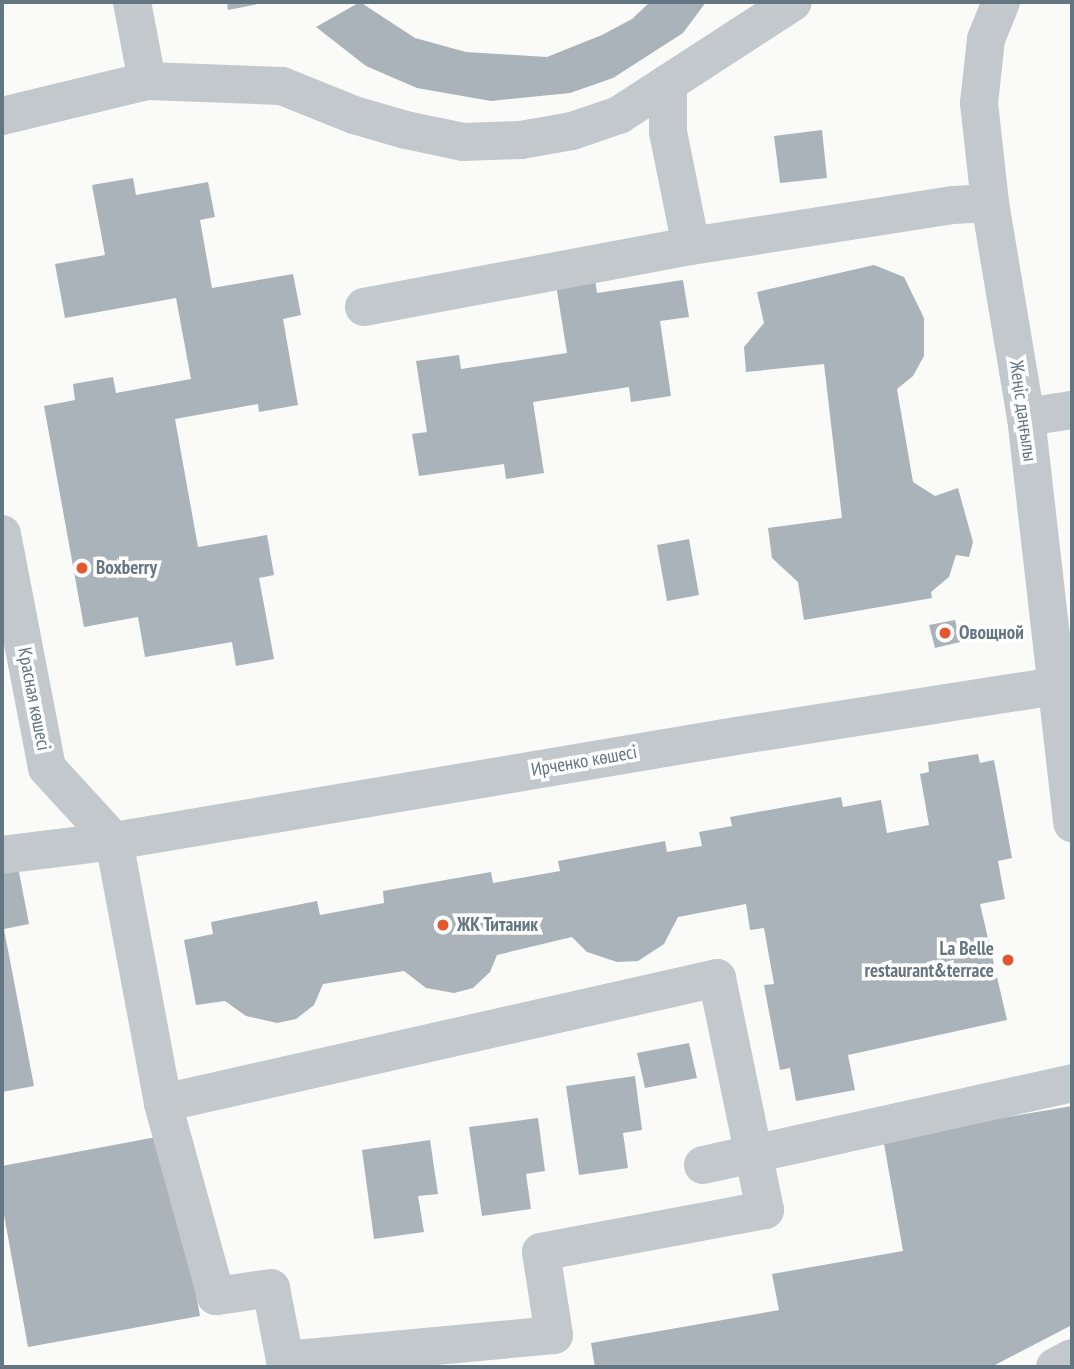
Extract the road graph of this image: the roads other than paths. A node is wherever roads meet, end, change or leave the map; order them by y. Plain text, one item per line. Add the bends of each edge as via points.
1 (132, 2) edge
2 (793, 2) edge
3 (1001, 2) edge
4 (147, 81) junction
5 (668, 83) junction
6 (2, 116) edge
7 (990, 203) junction
8 (691, 246) junction
9 (364, 307) dead end
10 (1072, 410) edge
11 (1026, 417) junction
12 (2, 534) edge
13 (1056, 686) junction
14 (1072, 823) edge
15 (114, 841) junction
16 (2, 855) edge
17 (1072, 1083) edge
18 (163, 1103) junction
19 (754, 1153) junction
20 (704, 1165) dead end
21 (1072, 1358) edge
22 (1055, 1367) edge

1 - 4 street
2 - 5 street
3 - 7 street, Жеңіс даңғылы via 986,39 979,103
4 - 5 street via 282,86 354,115 463,142 521,140 572,131 620,115
4 - 6 street
5 - 8 street via 668,132
7 - 8 street
7 - 11 street, Жеңіс даңғылы
8 - 9 street
10 - 11 street
11 - 13 street, Жеңіс даңғылы
12 - 15 street, Красная көшесі via 47,768
13 - 14 street, Жеңіс даңғылы
13 - 15 street, Ирченко көшесі
15 - 16 street, Ирченко көшесі
15 - 18 street
17 - 19 street
18 - 19 street via 717,978
18 - 19 street via 216,1296 271,1288 285,1360 554,1335 541,1252 765,1210
19 - 20 street
21 - 22 street

